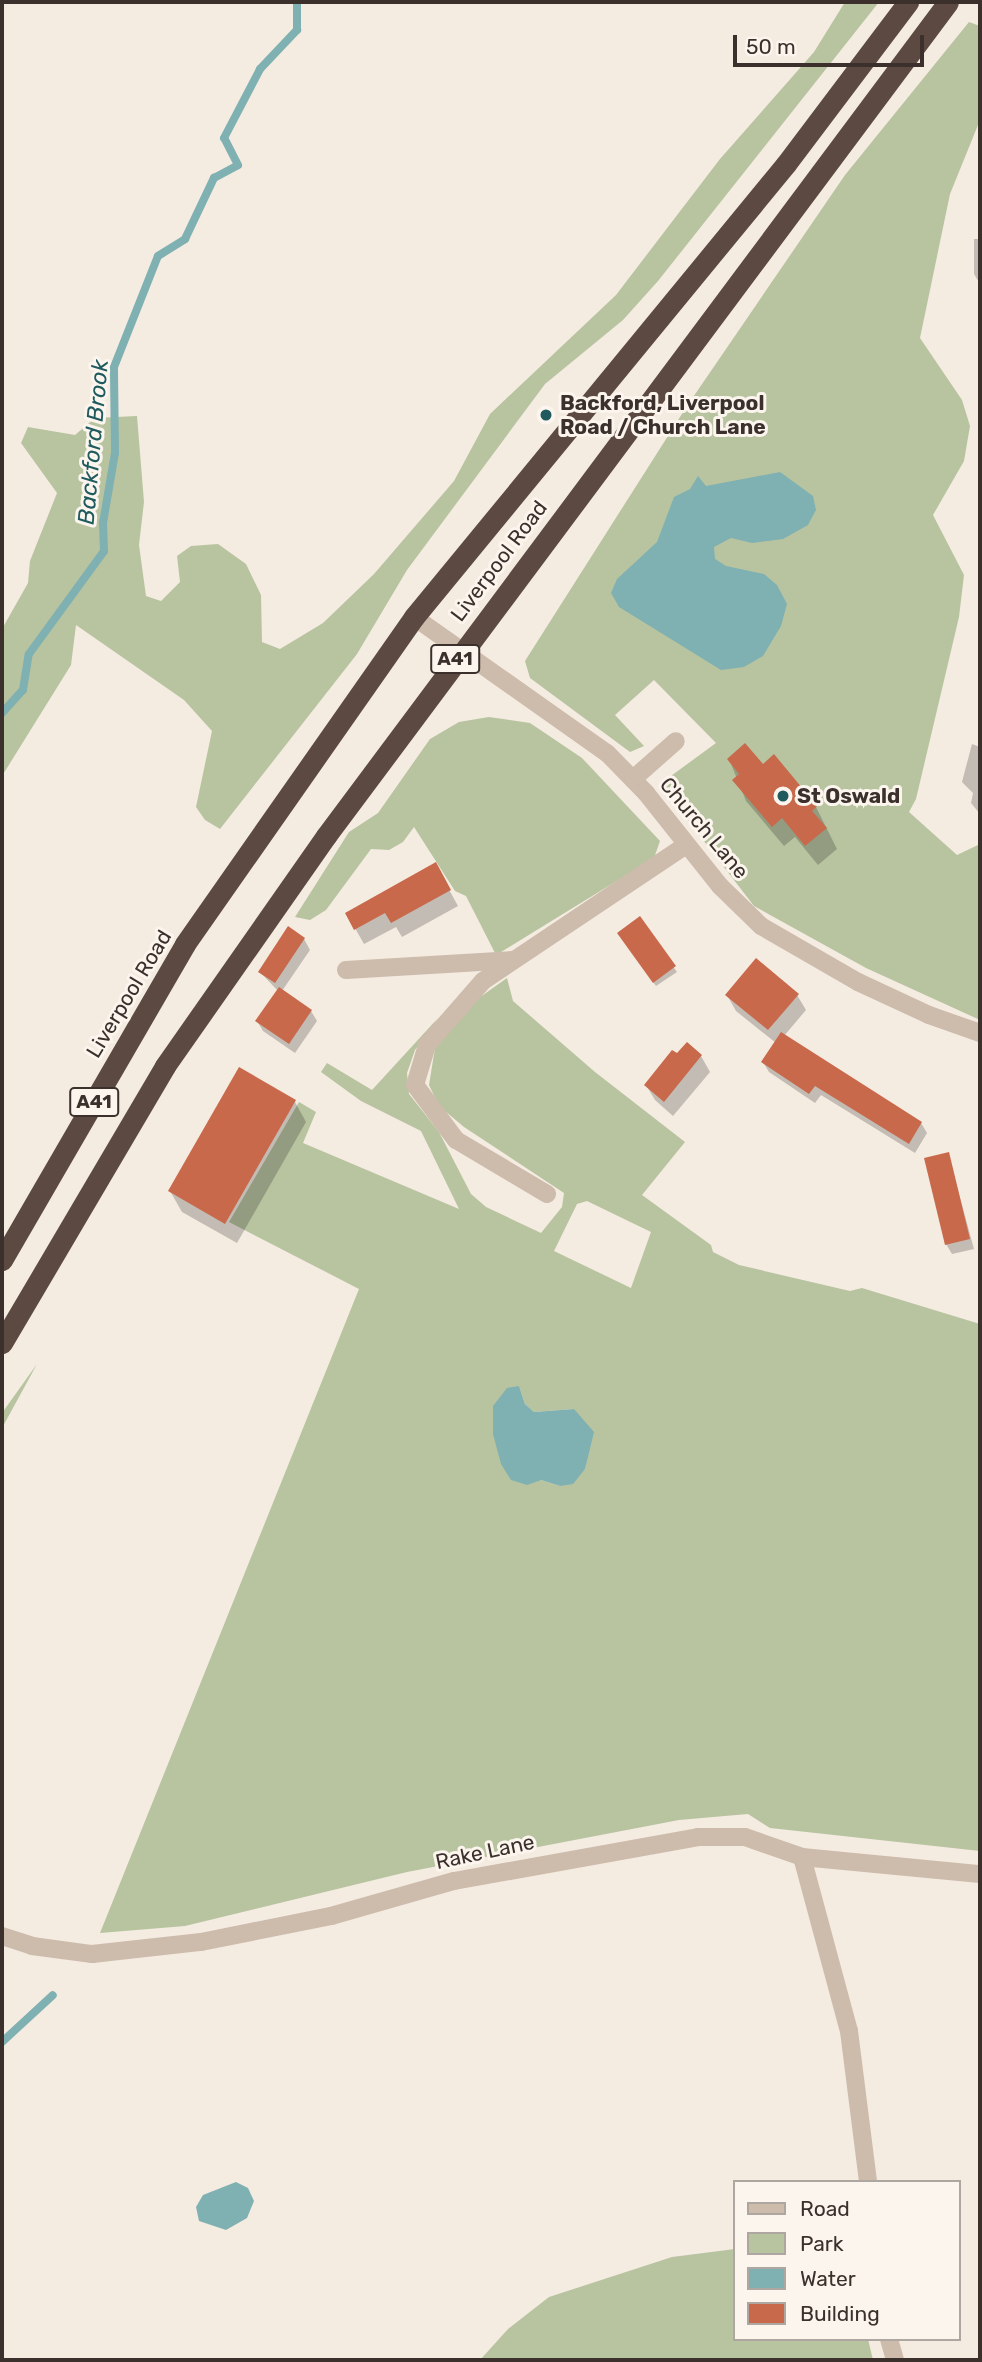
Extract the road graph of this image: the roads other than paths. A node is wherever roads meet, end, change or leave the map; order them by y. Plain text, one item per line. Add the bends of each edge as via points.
1 (908, 2) edge
2 (948, 2) edge
3 (414, 617) junction
4 (462, 651) junction
5 (676, 741) dead end
6 (633, 779) junction
7 (686, 845) junction
8 (513, 960) junction
9 (346, 970) dead end
10 (980, 1033) edge
11 (547, 1194) dead end
12 (2, 1260) edge
13 (2, 1343) edge
14 (802, 1857) junction
15 (980, 1874) edge
16 (2, 1936) edge
17 (868, 2180) edge
18 (890, 2341) edge
19 (895, 2360) edge

1 - 3 highway, Liverpool Road / A41 via 786,164
2 - 4 highway, Liverpool Road / A41
3 - 4 street, Church Lane
3 - 12 highway, Liverpool Road / A41 via 185,944
4 - 6 street, Church Lane via 607,753
4 - 13 highway, Liverpool Road / A41 via 165,1066
5 - 6 street
6 - 7 street, Church Lane
7 - 8 street
7 - 10 street, Church Lane via 761,926 858,982 929,1016
8 - 9 street
8 - 11 street via 484,981 427,1045 415,1085 456,1140
14 - 15 street, Rake Lane
14 - 16 street, Rake Lane via 745,1837 698,1837 454,1881 331,1916 201,1942 92,1954 32,1946
14 - 17 street via 849,2031
18 - 19 street

